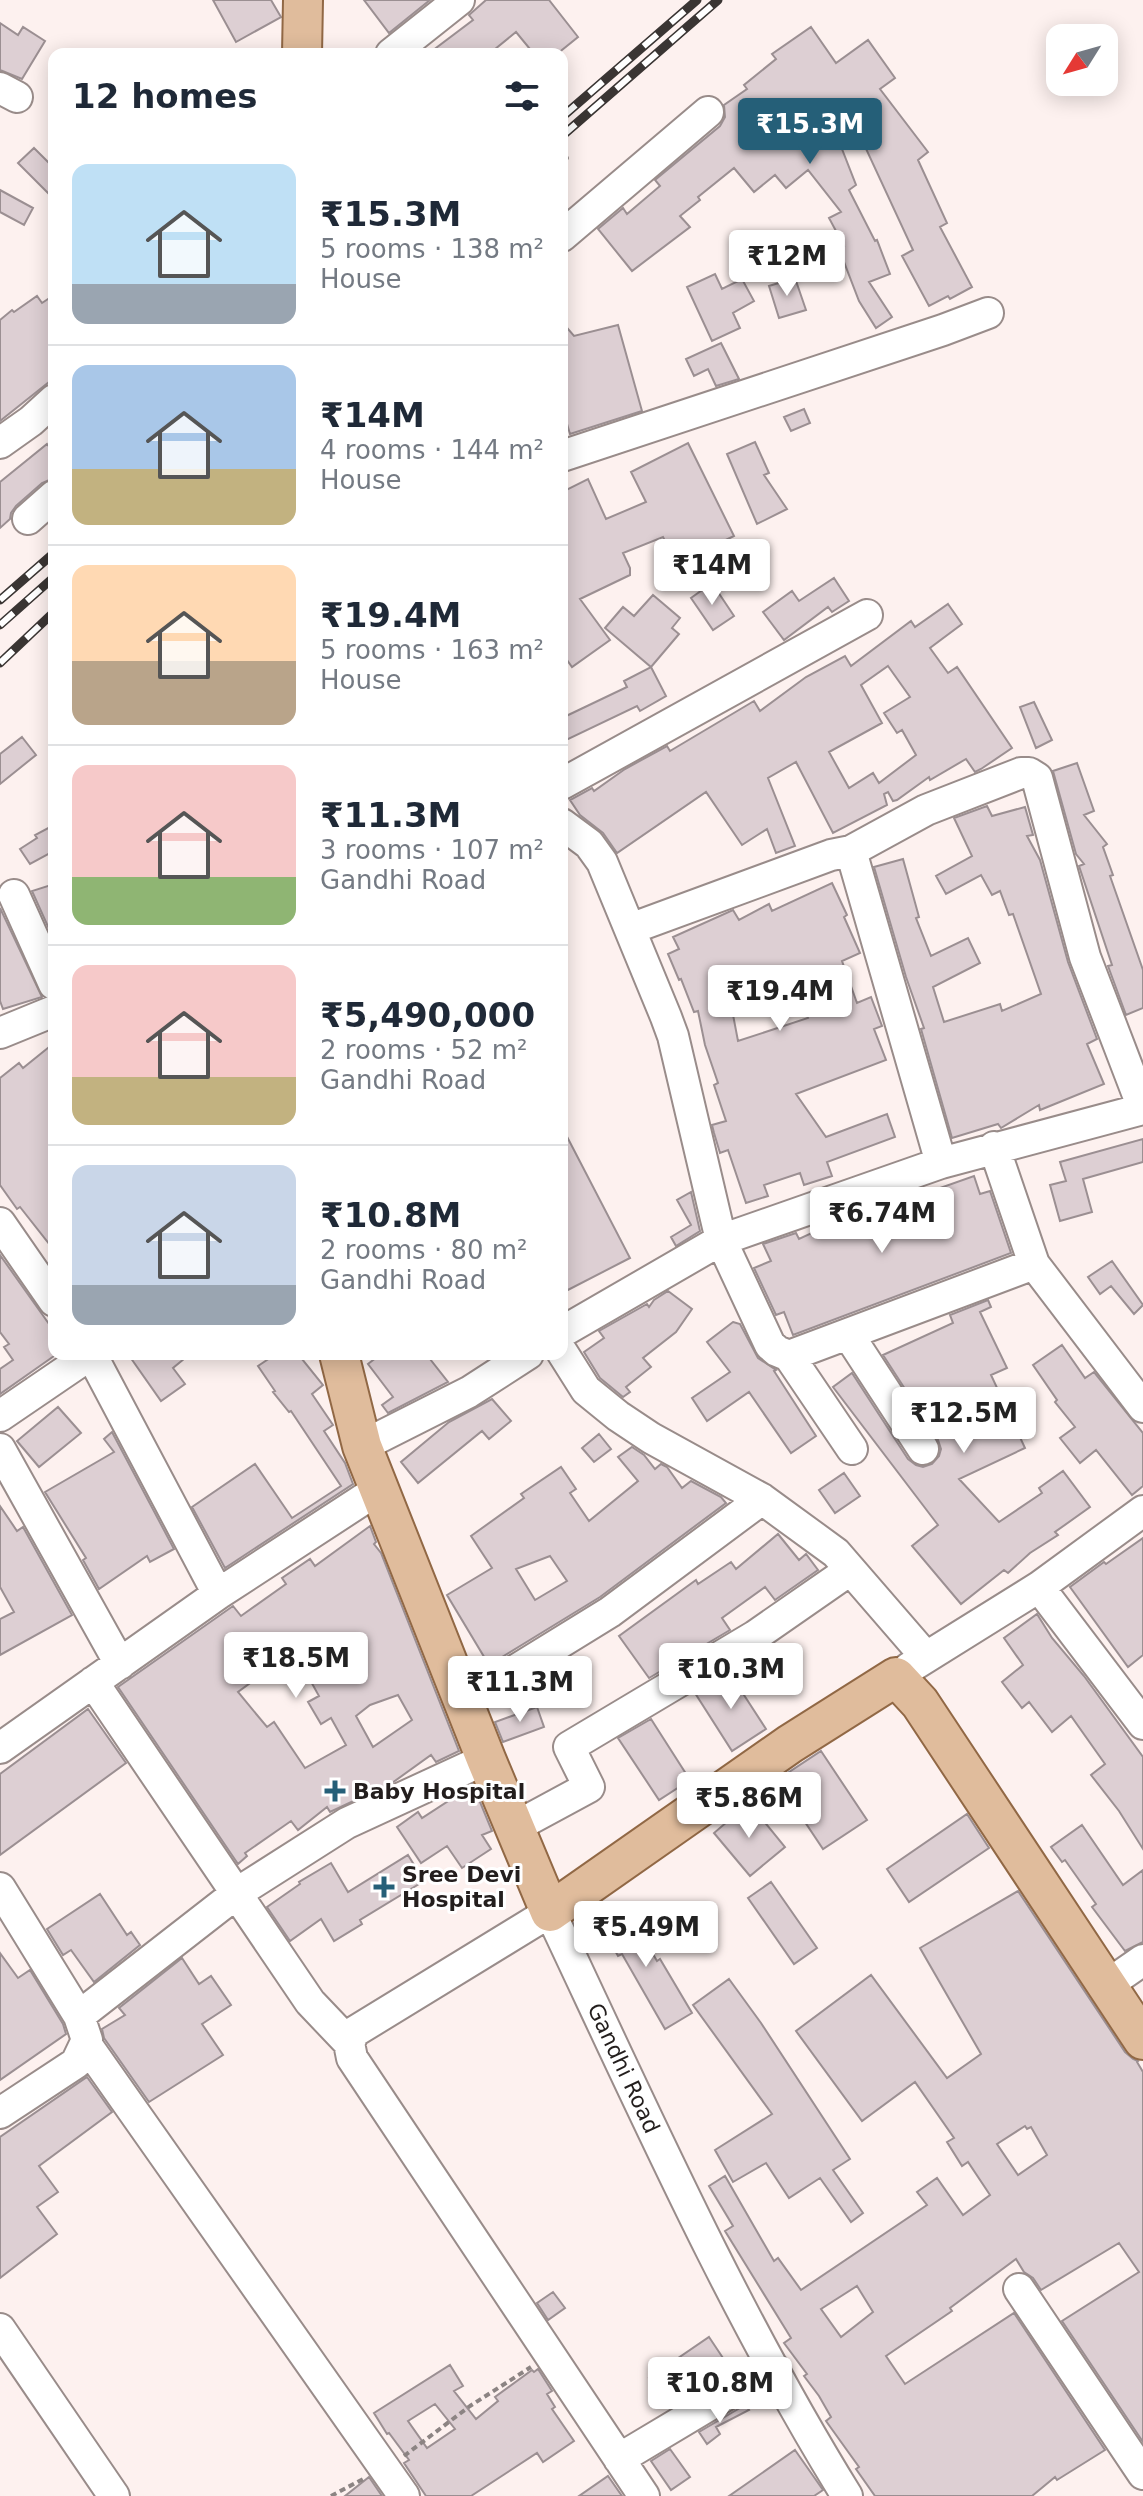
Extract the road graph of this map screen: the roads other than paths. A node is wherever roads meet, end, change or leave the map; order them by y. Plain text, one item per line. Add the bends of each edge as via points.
1 (303, 0) edge
2 (316, 0) edge
3 (459, 0) edge
4 (302, 48) edge
5 (316, 48) edge
6 (399, 48) edge
7 (708, 112) dead end
8 (568, 231) edge
9 (988, 313) dead end
10 (48, 405) edge
11 (0, 443) edge
12 (568, 454) edge
13 (48, 501) edge
14 (28, 519) dead end
15 (867, 615) dead end
16 (568, 781) edge
17 (568, 828) edge
18 (851, 851) junction
19 (14, 895) dead end
20 (630, 929) junction
21 (48, 971) edge
22 (48, 1013) edge
23 (0, 1033) edge
24 (1143, 1108) edge
25 (994, 1147) junction
26 (941, 1163) junction
27 (0, 1223) edge
28 (721, 1240) junction
29 (1034, 1264) junction
30 (48, 1292) edge
31 (568, 1329) edge
32 (848, 1334) junction
33 (789, 1356) junction
34 (82, 1360) edge
35 (94, 1360) edge
36 (323, 1360) edge
37 (519, 1360) edge
38 (567, 1360) edge
39 (347, 1365) edge
40 (1143, 1407) edge
41 (0, 1416) edge
42 (362, 1446) junction
43 (0, 1449) edge
44 (852, 1449) dead end
45 (923, 1449) dead end
46 (379, 1489) junction
47 (762, 1499) junction
48 (1143, 1511) edge
49 (850, 1570) junction
50 (1039, 1587) junction
51 (218, 1594) junction
52 (120, 1664) junction
53 (911, 1667) junction
54 (93, 1682) junction
55 (464, 1702) junction
56 (1143, 1724) edge
57 (0, 1748) edge
58 (486, 1759) junction
59 (515, 1827) junction
60 (0, 1888) edge
61 (237, 1893) junction
62 (550, 1912) junction
63 (1143, 1960) edge
64 (1107, 1985) junction
65 (82, 2030) junction
66 (1143, 2040) edge
67 (349, 2043) junction
68 (0, 2113) edge
69 (1019, 2289) dead end
70 (0, 2329) edge
71 (773, 2367) junction
72 (619, 2459) junction
73 (1143, 2474) edge
74 (1143, 2488) edge
75 (114, 2496) edge
76 (404, 2496) edge
77 (644, 2496) edge
78 (847, 2496) edge
79 (1131, 2496) edge

1 - 4 main road
2 - 5 street
3 - 6 street
7 - 8 street
9 - 12 street
10 - 11 street
13 - 14 street
15 - 16 street
17 - 20 street via 598,856
18 - 20 street
18 - 24 street via 926,810 1021,773 1037,778 1085,957
18 - 26 street
19 - 21 street
20 - 28 street via 673,1036
22 - 23 street
24 - 25 street
25 - 26 street
25 - 29 street
26 - 28 street
27 - 30 street
28 - 31 street
28 - 33 street via 770,1345
29 - 32 street
29 - 40 street
32 - 33 street
32 - 45 street
33 - 44 street
34 - 41 street
35 - 51 street
36 - 42 street via 333,1395
37 - 42 street via 469,1392
38 - 47 street via 586,1390 618,1416
39 - 42 main road, Gandhi Road
42 - 46 main road, Gandhi Road
43 - 52 street
46 - 51 street
46 - 55 main road, Gandhi Road
47 - 49 street via 836,1553
47 - 55 street via 610,1612
48 - 50 street
49 - 53 street
49 - 59 street via 755,1636 569,1747 589,1787
50 - 53 street
50 - 56 street
51 - 52 street
52 - 54 street
53 - 62 main road via 790,1744
53 - 64 main road via 920,1703
54 - 57 street
54 - 61 street
55 - 58 main road, Gandhi Road
58 - 59 main road, Gandhi Road
58 - 61 street via 347,1823
59 - 62 main road, Gandhi Road
60 - 65 street
61 - 65 street
61 - 67 street via 310,2002
62 - 67 street via 354,2032
62 - 71 street, Gandhi Road via 683,2193
63 - 64 street
64 - 66 main road
65 - 68 street via 76,2063
65 - 76 street
67 - 72 street via 352,2058
69 - 73 street
70 - 75 street
71 - 72 street
71 - 78 street, Gandhi Road
72 - 77 street
74 - 79 street

